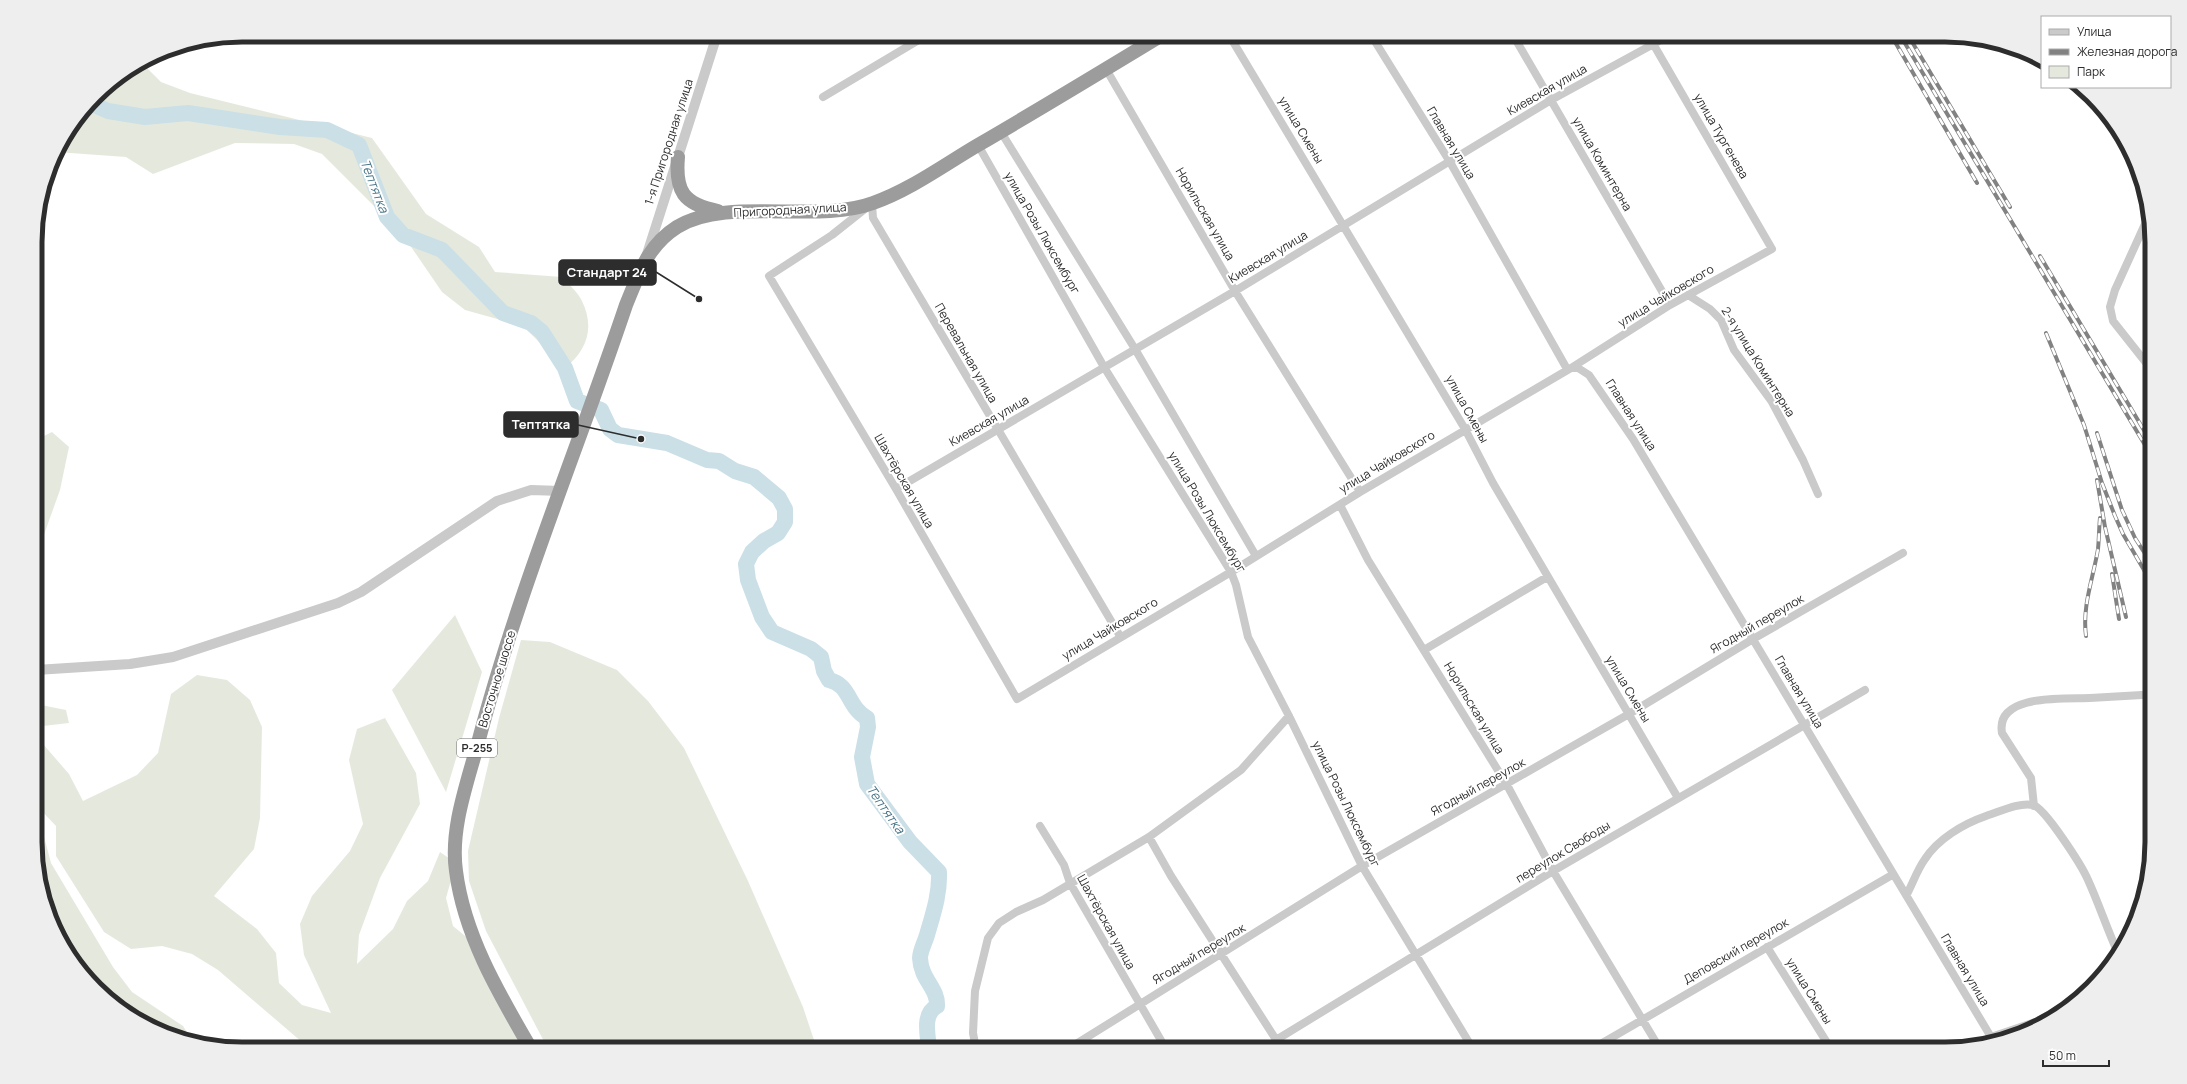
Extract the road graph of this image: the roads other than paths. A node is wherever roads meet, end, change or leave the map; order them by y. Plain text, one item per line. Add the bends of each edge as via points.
1 (715, 42) edge
2 (915, 42) edge
3 (1150, 42) edge
4 (1233, 42) edge
5 (1375, 42) edge
6 (1517, 42) edge
7 (1657, 42) edge
8 (1653, 44) junction
9 (1106, 69) junction
10 (823, 97) dead end
11 (1551, 100) junction
12 (1001, 132) junction
13 (978, 145) junction
14 (678, 157) junction
15 (1450, 162) junction
16 (872, 204) junction
17 (726, 213) junction
18 (1344, 225) junction
19 (2144, 225) edge
20 (1772, 249) joint
21 (646, 257) junction
22 (1235, 291) junction
23 (1688, 295) junction
24 (1670, 305) junction
25 (1135, 349) junction
26 (2145, 362) edge
27 (1104, 367) junction
28 (1569, 368) junction
29 (1465, 428) junction
30 (997, 431) junction
31 (578, 444) joint
32 (896, 489) junction
33 (561, 491) junction
34 (1360, 492) junction
35 (1818, 494) dead end
36 (1340, 505) junction
37 (1903, 553) dead end
38 (1256, 556) junction
39 (1231, 572) junction
40 (1547, 577) junction
41 (1120, 636) junction
42 (1753, 639) junction
43 (1424, 650) junction
44 (42, 670) edge
45 (1865, 690) dead end
46 (2142, 695) dead end
47 (1017, 700) joint
48 (1629, 714) junction
49 (1289, 716) junction
50 (1806, 725) junction
51 (1507, 785) junction
52 (1678, 798) junction
53 (2034, 806) junction
54 (1040, 826) dead end
55 (1149, 837) junction
56 (1362, 866) junction
57 (1553, 871) junction
58 (1892, 875) junction
59 (1070, 883) junction
60 (1907, 894) junction
61 (2115, 946) edge
62 (1767, 947) junction
63 (1222, 954) junction
64 (1416, 956) junction
65 (1139, 1004) junction
66 (1643, 1019) junction
67 (1991, 1036) edge
68 (1276, 1040) joint
69 (527, 1042) edge
70 (975, 1042) edge
71 (1079, 1042) edge
72 (1162, 1042) edge
73 (1469, 1042) edge
74 (1604, 1042) edge
75 (1656, 1042) edge
76 (1827, 1042) edge

1 - 14 street, 1-я Пригородная улица
2 - 10 street
3 - 9 highway, Пригородная улица
4 - 18 street, улица Смены
5 - 15 street, Главная улица
6 - 11 street, улица Коминтерна
7 - 8 street, Киевская улица
8 - 11 street, Киевская улица
8 - 20 street, улица Тургенева
9 - 12 highway, Пригородная улица
9 - 22 street, Норильская улица
11 - 15 street, Киевская улица
11 - 24 street, улица Коминтерна
12 - 13 highway, Пригородная улица
12 - 25 street
13 - 16 highway, Пригородная улица via 918,181
13 - 27 street, улица Розы Люксембург
14 - 17 highway via 679,188 689,201 702,208
14 - 21 street, 1-я Пригородная улица
15 - 18 street, Киевская улица
15 - 28 street, Главная улица
16 - 17 highway, Пригородная улица via 828,211
16 - 30 street, Перевальная улица via 873,218
16 - 32 street, Шахтёрская улица via 832,235 769,276
17 - 21 highway, Пригородная улица via 698,218 677,227
18 - 22 street, Киевская улица
18 - 29 street, улица Смены
19 - 26 street via 2110,307 2112,321
20 - 23 street, улица Чайковского
21 - 31 highway, Пригородная улица / Р-255 via 626,305
22 - 25 street, Киевская улица
22 - 34 street, Норильская улица
23 - 24 street, улица Чайковского
23 - 35 street, 2-я улица Коминтерна via 1710,309 1721,320 1734,350 1772,402
24 - 28 street, улица Чайковского
25 - 27 street, Киевская улица
25 - 38 street
27 - 30 street, Киевская улица
27 - 39 street, улица Розы Люксембург
28 - 29 street, улица Чайковского
28 - 42 street, Главная улица via 1578,368 1589,375 1610,404 1671,500 1712,574
29 - 34 street, улица Чайковского
29 - 40 street, улица Смены
30 - 32 street, Киевская улица
30 - 41 street, Перевальная улица
31 - 33 highway, Восточное шоссе / Р-255
32 - 47 street, Шахтёрская улица
33 - 44 street via 531,490 497,502 361,592 338,603 173,657 130,664
33 - 69 highway, Восточное шоссе / Р-255 via 502,660 462,803 455,848 456,872 475,942
34 - 36 street, улица Чайковского
36 - 38 street, улица Чайковского
36 - 43 street, Норильская улица via 1368,560
37 - 42 street, Ягодный переулок
38 - 39 street, улица Чайковского
39 - 41 street, улица Чайковского
39 - 49 street, улица Розы Люксембург via 1248,637
40 - 43 street
40 - 48 street, улица Смены
41 - 47 street, улица Чайковского
42 - 48 street, Ягодный переулок
42 - 50 street, Главная улица
43 - 51 street, Норильская улица
45 - 50 street, переулок Свободы
46 - 53 street via 2044,698 2022,704 2009,712 2001,728 2002,733 2031,778
48 - 51 street, Ягодный переулок
48 - 52 street, улица Смены
49 - 55 street via 1241,770
49 - 56 street, улица Розы Люксембург
50 - 52 street, переулок Свободы
50 - 58 street, Главная улица
51 - 56 street, Ягодный переулок
51 - 57 street, Норильская улица
52 - 57 street, переулок Свободы
53 - 60 street via 2021,806 1984,817 1969,823 1946,838 1924,860
53 - 61 street via 2051,822 2083,871
54 - 59 street, Шахтёрская улица via 1064,865
55 - 59 street
55 - 63 street
56 - 63 street, Ягодный переулок
56 - 64 street, улица Розы Люксембург
57 - 64 street, переулок Свободы
57 - 66 street, Норильская улица
58 - 60 street, Главная улица
58 - 62 street, Деповский переулок
59 - 65 street, Шахтёрская улица
59 - 70 street via 1006,918 996,926 988,938 975,991
60 - 67 street, Главная улица
62 - 66 street, Деповский переулок
62 - 76 street, улица Смены
63 - 65 street, Ягодный переулок
63 - 68 street
64 - 68 street, переулок Свободы
64 - 73 street, улица Розы Люксембург
65 - 71 street, Ягодный переулок
65 - 72 street, Шахтёрская улица
66 - 74 street, Деповский переулок
66 - 75 street, Норильская улица

